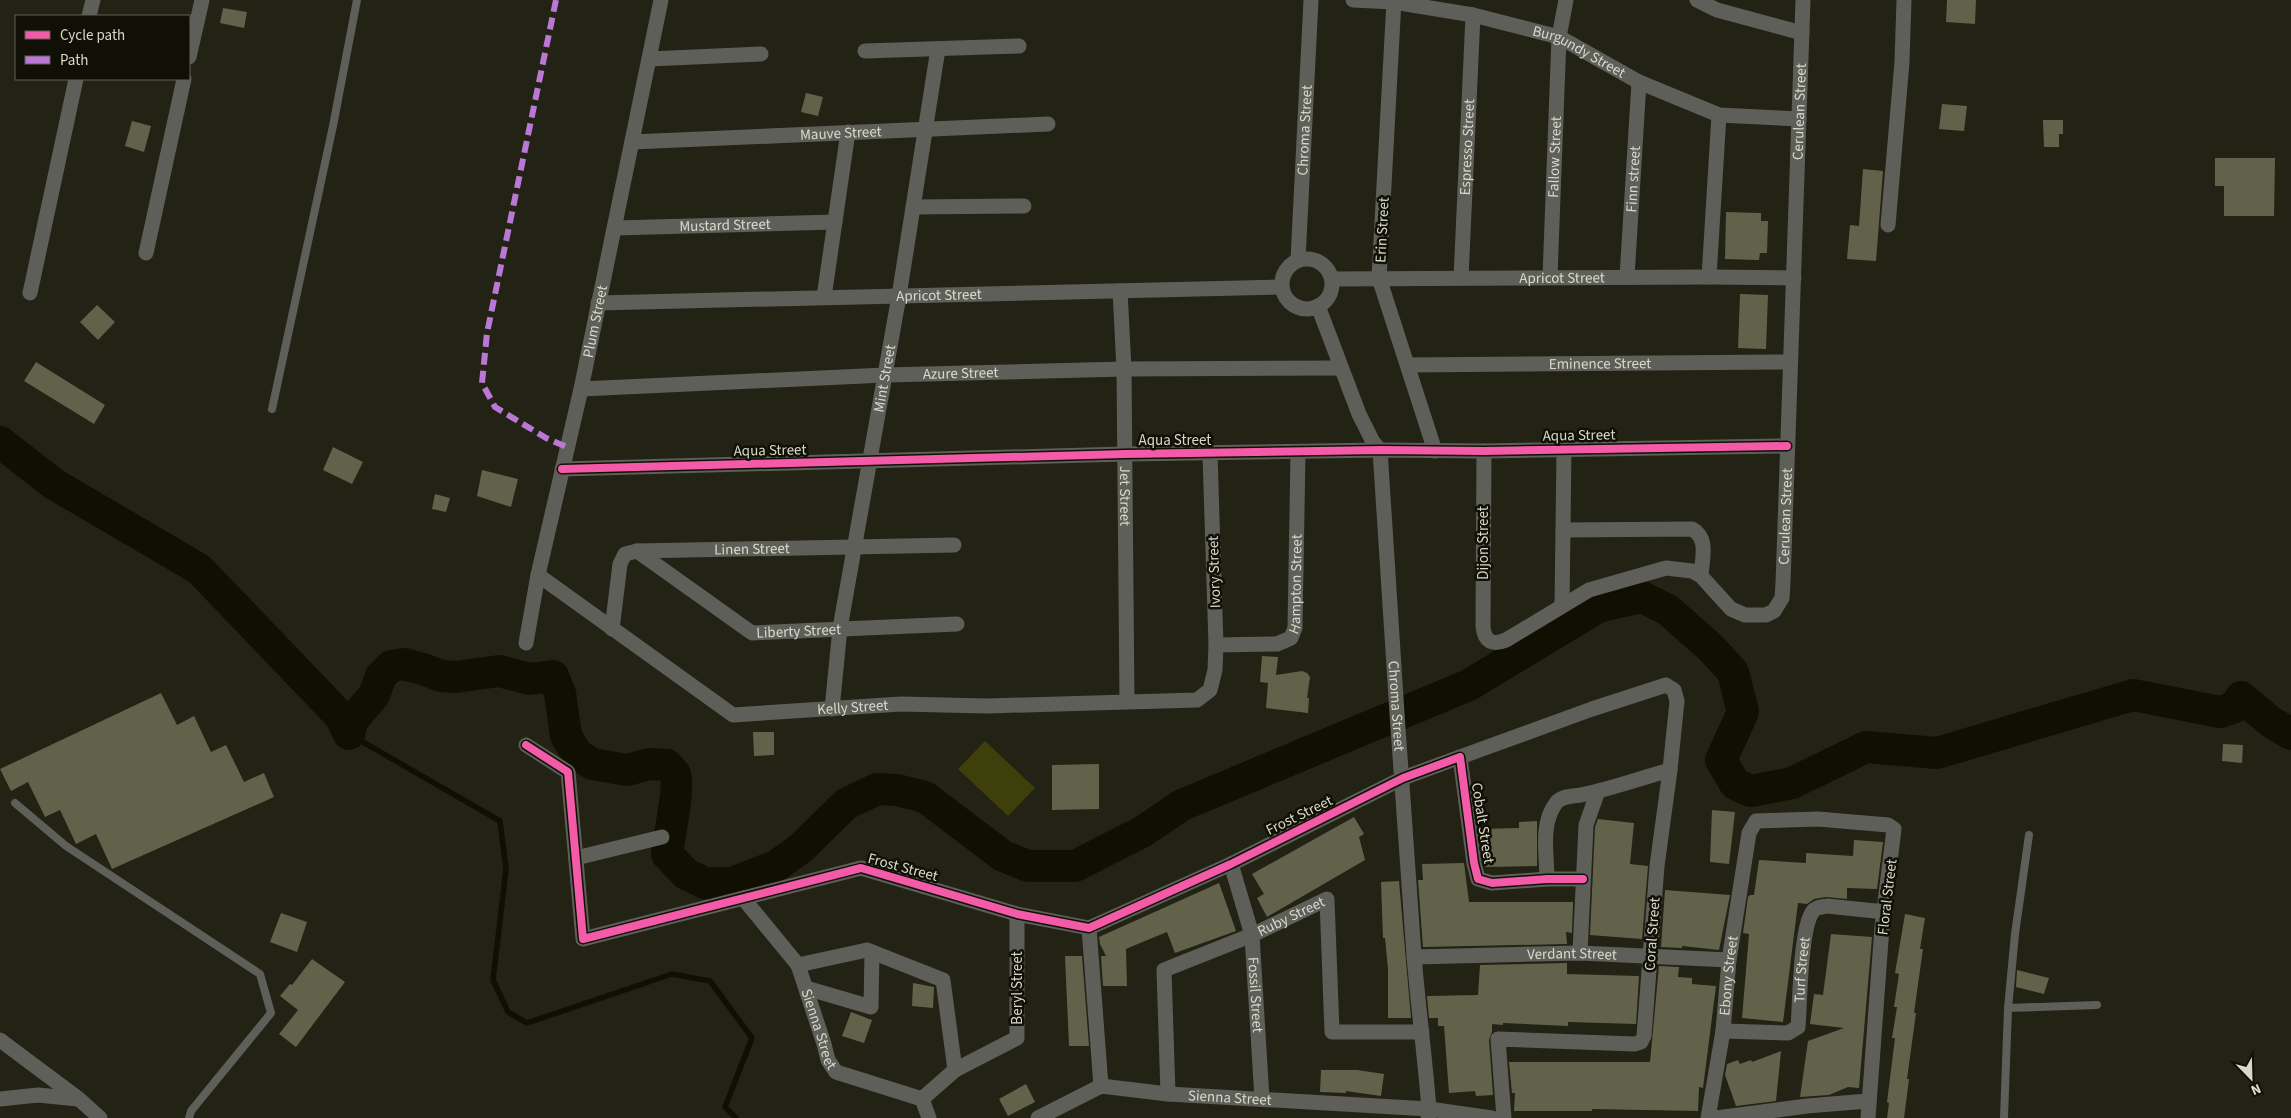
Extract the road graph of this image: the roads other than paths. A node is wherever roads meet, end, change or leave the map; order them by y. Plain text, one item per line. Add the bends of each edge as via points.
1 (93, 0) edge
2 (202, 0) edge
3 (357, 0) edge
4 (661, 0) edge
5 (1311, 0) edge
6 (1353, 0) edge
7 (1566, 0) edge
8 (1697, 0) edge
9 (1803, 0) edge
10 (1904, 0) edge
11 (1394, 1) edge
12 (1718, 5) edge
13 (89, 15) edge
14 (1473, 15) junction
15 (1802, 33) junction
16 (1559, 37) junction
17 (1019, 46) dead end
18 (938, 49) junction
19 (865, 52) dead end
20 (190, 53) edge
21 (762, 54) dead end
22 (649, 59) junction
23 (76, 80) edge
24 (184, 80) edge
25 (1639, 82) junction
26 (1719, 114) junction
27 (1799, 119) junction
28 (1048, 124) dead end
29 (926, 128) junction
30 (848, 132) junction
31 (632, 142) junction
32 (1024, 206) dead end
33 (913, 207) junction
34 (835, 222) junction
35 (1888, 225) dead end
36 (615, 228) junction
37 (146, 254) dead end
38 (1298, 260) junction
39 (1550, 277) junction
40 (1626, 277) junction
41 (1709, 277) junction
42 (1379, 278) junction
43 (1461, 278) junction
44 (1794, 278) junction
45 (1332, 279) junction
46 (1281, 287) junction
47 (1120, 291) junction
48 (30, 293) dead end
49 (899, 296) junction
50 (824, 297) junction
51 (598, 303) junction
52 (1318, 306) junction
53 (1790, 362) junction
54 (1409, 365) junction
55 (1341, 368) junction
56 (1124, 369) junction
57 (885, 375) junction
58 (581, 389) junction
59 (272, 409) dead end
60 (1787, 446) junction
61 (1564, 449) junction
62 (1380, 450) junction
63 (1435, 451) junction
64 (1484, 451) junction
65 (1298, 452) junction
66 (1125, 454) junction
67 (1210, 454) junction
68 (870, 461) junction
69 (562, 469) junction
70 (1563, 530) junction
71 (954, 545) dead end
72 (856, 547) junction
73 (637, 551) junction
74 (538, 576) junction
75 (1701, 576) junction
76 (1562, 606) junction
77 (957, 624) dead end
78 (840, 628) junction
79 (612, 629) junction
80 (526, 643) dead end
81 (1216, 644) junction
82 (1210, 690) joint
83 (1127, 701) junction
84 (832, 709) junction
85 (526, 745) dead end
86 (1460, 757) junction
87 (1670, 770) junction
88 (1403, 778) junction
89 (1598, 791) junction
90 (15, 803) dead end
91 (1749, 833) joint
92 (2029, 835) dead end
93 (662, 837) dead end
94 (576, 858) junction
95 (1231, 864) junction
96 (1547, 879) junction
97 (1583, 879) junction
98 (742, 898) junction
99 (1886, 912) junction
100 (1017, 914) junction
101 (1089, 928) junction
102 (1252, 935) junction
103 (872, 952) junction
104 (1580, 953) junction
105 (1651, 956) junction
106 (1414, 957) junction
107 (1729, 960) junction
108 (798, 965) junction
109 (806, 988) junction
110 (2097, 1005) dead end
111 (2008, 1008) junction
112 (1723, 1031) junction
113 (1422, 1032) junction
114 (0, 1040) edge
115 (955, 1070) junction
116 (1101, 1086) junction
117 (1168, 1094) junction
118 (0, 1099) edge
119 (79, 1099) junction
120 (922, 1099) junction
121 (1262, 1099) junction
122 (1868, 1101) junction
123 (1428, 1114) edge
124 (100, 1118) edge
125 (189, 1118) edge
126 (929, 1118) edge
127 (1038, 1118) edge
128 (1492, 1118) edge
129 (1504, 1118) edge
130 (1708, 1118) edge
131 (1716, 1118) edge
132 (1868, 1118) edge
133 (2004, 1118) edge

1 - 13 street
2 - 20 street
3 - 59 lane
4 - 22 street, Plum Street
5 - 38 street, Chroma Street
6 - 11 street, Burgundy Street
7 - 16 street, Fallow Street
8 - 12 street
9 - 15 street, Cerulean Street
10 - 35 street
11 - 14 street, Burgundy Street
11 - 42 street, Erin Street
12 - 15 street
14 - 16 street, Burgundy Street
14 - 43 street, Espresso Street
15 - 27 street, Cerulean Street
16 - 25 street, Burgundy Street
16 - 39 street, Fallow Street
17 - 18 street
18 - 19 street
18 - 29 street, Mint Street
21 - 22 street
22 - 31 street, Plum Street
23 - 48 street
24 - 37 street
25 - 26 street, Burgundy Street
25 - 40 street, Finn street
26 - 27 street, Burgundy Street
26 - 41 street
27 - 44 street, Cerulean Street
28 - 29 street, Mauve Street
29 - 30 street, Mauve Street
29 - 33 street, Mint Street
30 - 31 street, Mauve Street
30 - 34 street
31 - 36 street, Plum Street
32 - 33 street
33 - 49 street, Mint Street
34 - 36 street, Mustard Street
34 - 50 street
36 - 51 street, Plum Street
38 - 45 street via 1309,258 1317,261 1324,265
38 - 46 street via 1288,267
39 - 40 street, Apricot Street
39 - 43 street, Apricot Street
40 - 41 street, Apricot Street
41 - 44 street, Apricot Street
42 - 43 street, Apricot Street
42 - 45 street, Apricot Street
42 - 54 street, Erin Street
44 - 53 street, Cerulean Street
45 - 52 street via 1330,294
46 - 47 street, Apricot Street
46 - 52 street via 1293,305 1301,309
47 - 49 street, Apricot Street
47 - 56 street, Jet Street
49 - 50 street, Apricot Street
49 - 57 street, Mint Street
50 - 51 street, Apricot Street
51 - 58 street, Plum Street
52 - 55 street
53 - 54 street, Eminence Street
53 - 60 street, Cerulean Street
54 - 63 street, Erin Street
55 - 56 street, Azure Street
55 - 62 street via 1366,429
56 - 57 street, Azure Street
56 - 66 street, Jet Street
57 - 58 street, Azure Street
57 - 68 street, Mint Street
58 - 69 street, Plum Street
60 - 61 street, Aqua Street
60 - 75 street, Cerulean Street via 1783,583 1779,606 1766,615 1739,614
61 - 64 street, Aqua Street
61 - 70 street
62 - 63 street, Aqua Street
62 - 65 street, Aqua Street
62 - 88 street, Chroma Street via 1394,698
63 - 64 street, Aqua Street
64 - 76 street, Dijon Street via 1484,635 1492,643 1500,642
65 - 67 street, Aqua Street
65 - 81 street, Hampton Street via 1295,628 1291,638 1277,644
66 - 67 street, Aqua Street
66 - 68 street, Aqua Street
66 - 83 street, Jet Street
67 - 81 street, Ivory Street
68 - 69 street, Aqua Street
68 - 72 street, Mint Street
69 - 74 street, Plum Street
70 - 75 street via 1692,528 1699,532 1704,547
70 - 76 street
71 - 72 street, Linen Street
72 - 73 street, Linen Street
72 - 78 street, Mint Street
73 - 78 street, Liberty Street via 752,633
73 - 79 street via 625,554 620,564
74 - 79 street, Kelly Street
74 - 80 street, Plum Street
75 - 76 street via 1666,568 1605,584
77 - 78 street, Liberty Street
78 - 84 street, Mint Street
79 - 84 street, Kelly Street via 733,715
81 - 82 street, Ivory Street
82 - 83 street, Kelly Street via 1196,700
83 - 84 street, Kelly Street via 987,706 901,704
85 - 94 street, Frost Street via 568,772
86 - 87 street, Coral Street via 1666,686 1674,690 1677,701
86 - 88 street
86 - 96 street, Cobalt Street via 1478,879 1492,883
87 - 89 street
87 - 105 street, Coral Street via 1657,866
88 - 95 street, Frost Street
88 - 106 street, Chroma Street
89 - 96 street via 1568,796 1557,802 1548,819 1546,833
89 - 97 street via 1586,825
90 - 125 lane via 66,846 260,974 271,1013 191,1111
91 - 99 street, Floral Street via 1756,822 1818,819 1888,825 1894,829 1895,836
91 - 107 street, Ebony Street
92 - 111 lane
93 - 94 street
94 - 98 street, Frost Street via 583,939
95 - 101 street, Frost Street
95 - 102 street, Fossil Street
96 - 97 street, Cobalt Street
97 - 104 street
98 - 100 street, Frost Street via 861,868
98 - 108 street
99 - 112 street, Turf Street via 1827,906 1813,910 1805,930 1798,1027 1788,1033
99 - 122 street, Floral Street via 1882,927
100 - 101 street, Frost Street
100 - 115 street, Beryl Street via 1017,1038
101 - 116 street
102 - 113 street, Ruby Street via 1327,899 1332,1032
102 - 117 street, Ruby Street via 1164,970
102 - 121 street, Fossil Street
103 - 108 street via 867,950
103 - 109 street via 871,1007
103 - 115 street via 943,980
104 - 105 street, Verdant Street
104 - 106 street, Verdant Street
105 - 107 street, Verdant Street
105 - 129 street, Coral Street via 1641,1042 1498,1039
106 - 113 street, Chroma Street
107 - 112 street, Ebony Street
108 - 109 street, Sienna Street
109 - 120 street, Sienna Street via 828,1060 836,1072
110 - 111 lane
111 - 133 lane
112 - 130 street, Ebony Street
113 - 123 street, Chroma Street
114 - 119 street
115 - 120 street, Beryl Street
116 - 117 street, Sienna Street
116 - 127 street
117 - 121 street, Sienna Street
118 - 119 street via 38,1095
119 - 124 street
120 - 126 street
121 - 123 street, Sienna Street
122 - 131 street
122 - 132 street, Floral Street
123 - 128 street, Sienna Street

